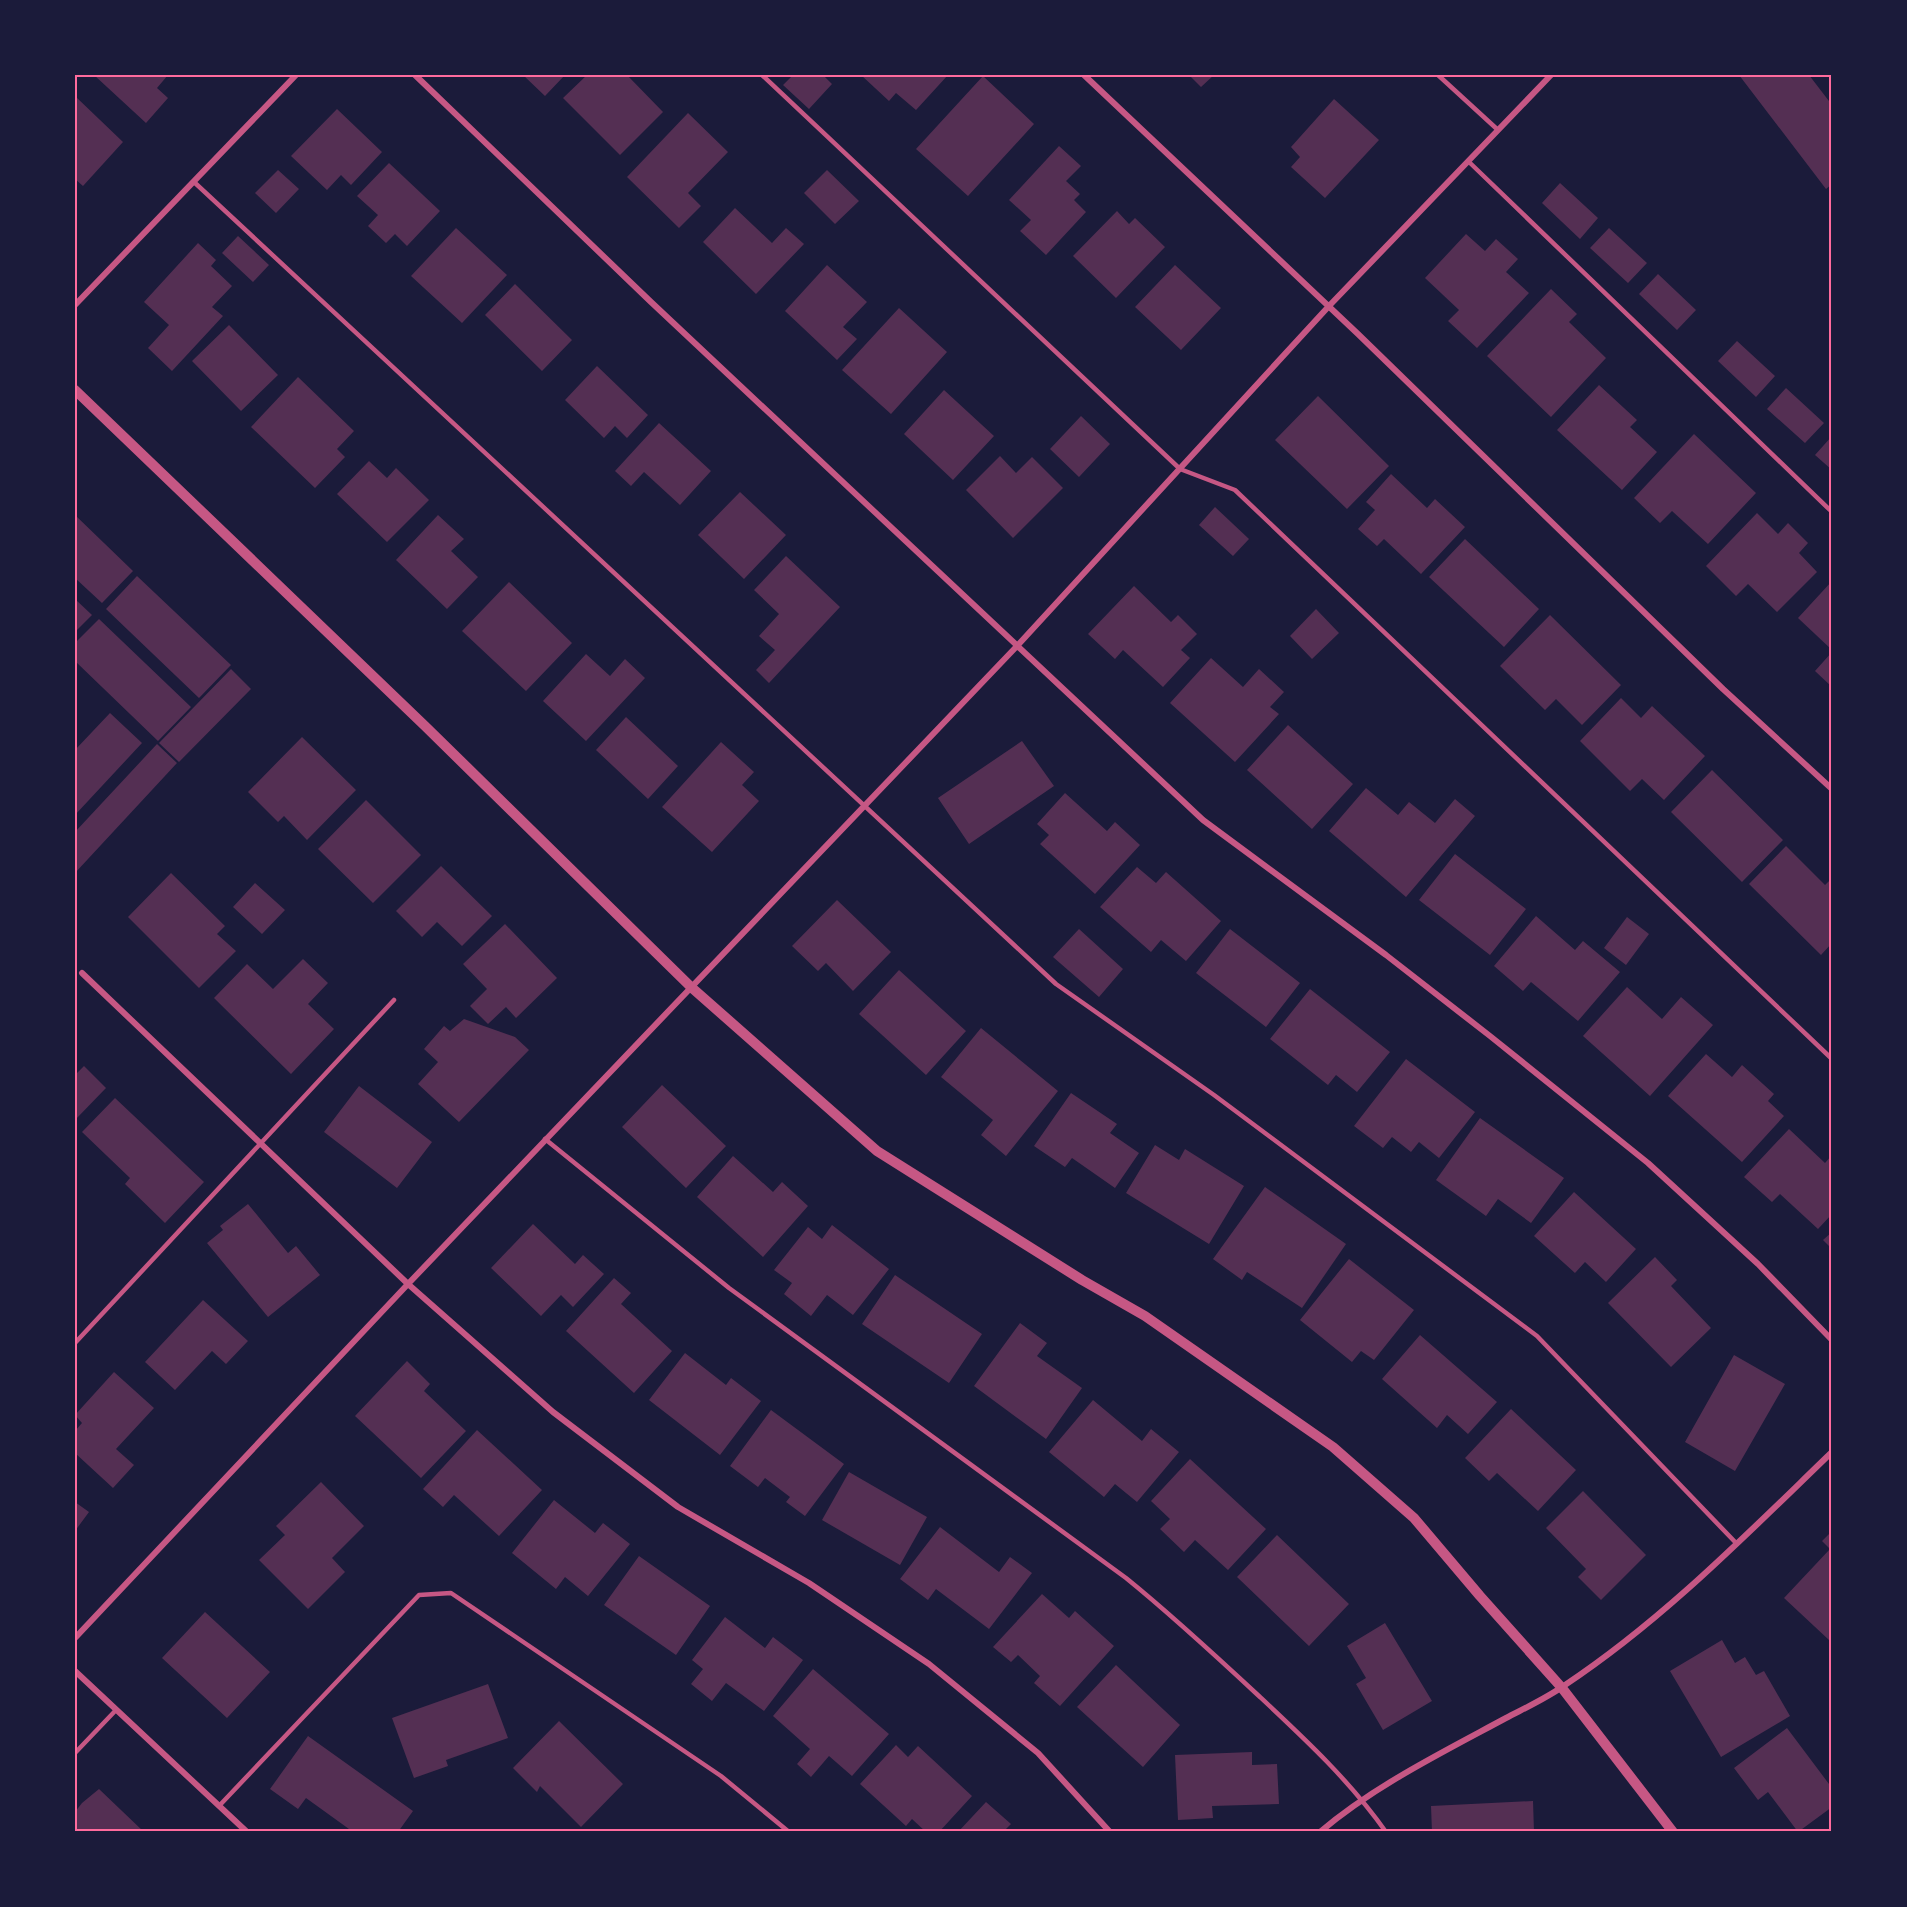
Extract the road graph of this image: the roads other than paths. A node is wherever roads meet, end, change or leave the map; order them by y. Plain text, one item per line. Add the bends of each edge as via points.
1 (296, 75) edge
2 (415, 75) edge
3 (762, 75) edge
4 (1084, 75) edge
5 (1438, 75) edge
6 (1551, 75) edge
7 (1498, 130) junction
8 (1468, 161) junction
9 (194, 182) junction
10 (75, 305) edge
11 (1329, 306) junction
12 (75, 390) edge
13 (1180, 469) junction
14 (1832, 512) edge
15 (1018, 645) junction
16 (1832, 789) edge
17 (864, 805) junction
18 (82, 973) dead end
19 (691, 987) junction
20 (394, 1000) dead end
21 (1832, 1059) edge
22 (545, 1140) junction
23 (261, 1144) junction
24 (408, 1284) junction
25 (1832, 1340) edge
26 (75, 1343) edge
27 (1832, 1452) edge
28 (1737, 1544) junction
29 (75, 1638) edge
30 (75, 1671) edge
31 (1562, 1688) junction
32 (116, 1710) junction
33 (75, 1753) edge
34 (1364, 1800) junction
35 (219, 1806) junction
36 (247, 1832) edge
37 (789, 1832) edge
38 (1110, 1832) edge
39 (1320, 1832) edge
40 (1386, 1832) edge
41 (1673, 1832) edge

1 - 9 street
2 - 15 street
3 - 13 lane
4 - 11 street
5 - 7 lane
6 - 7 street
7 - 8 street
8 - 11 street
8 - 14 lane
9 - 10 street
9 - 17 lane
11 - 13 street
11 - 16 street
12 - 19 street via 330,632
13 - 15 street
13 - 21 lane via 1235,490
15 - 17 street
15 - 25 street via 1203,820 1386,955 1648,1163 1758,1264
17 - 19 street
17 - 28 lane via 1056,984 1214,1095 1537,1336
18 - 23 street
19 - 22 street
19 - 31 street via 877,1151 1145,1316 1333,1447 1414,1518
20 - 23 lane
22 - 24 street
22 - 34 lane via 729,1288 1175,1617 1319,1752
23 - 24 street
23 - 26 lane
24 - 29 street
24 - 38 street via 553,1412 678,1507 809,1583 929,1664 1038,1753
27 - 28 street
28 - 31 street via 1617,1650
30 - 32 street
31 - 34 street via 1432,1758
31 - 41 street
32 - 33 lane
32 - 35 street
34 - 39 street
34 - 40 lane
35 - 36 street
35 - 37 lane via 419,1595 451,1593 721,1776

